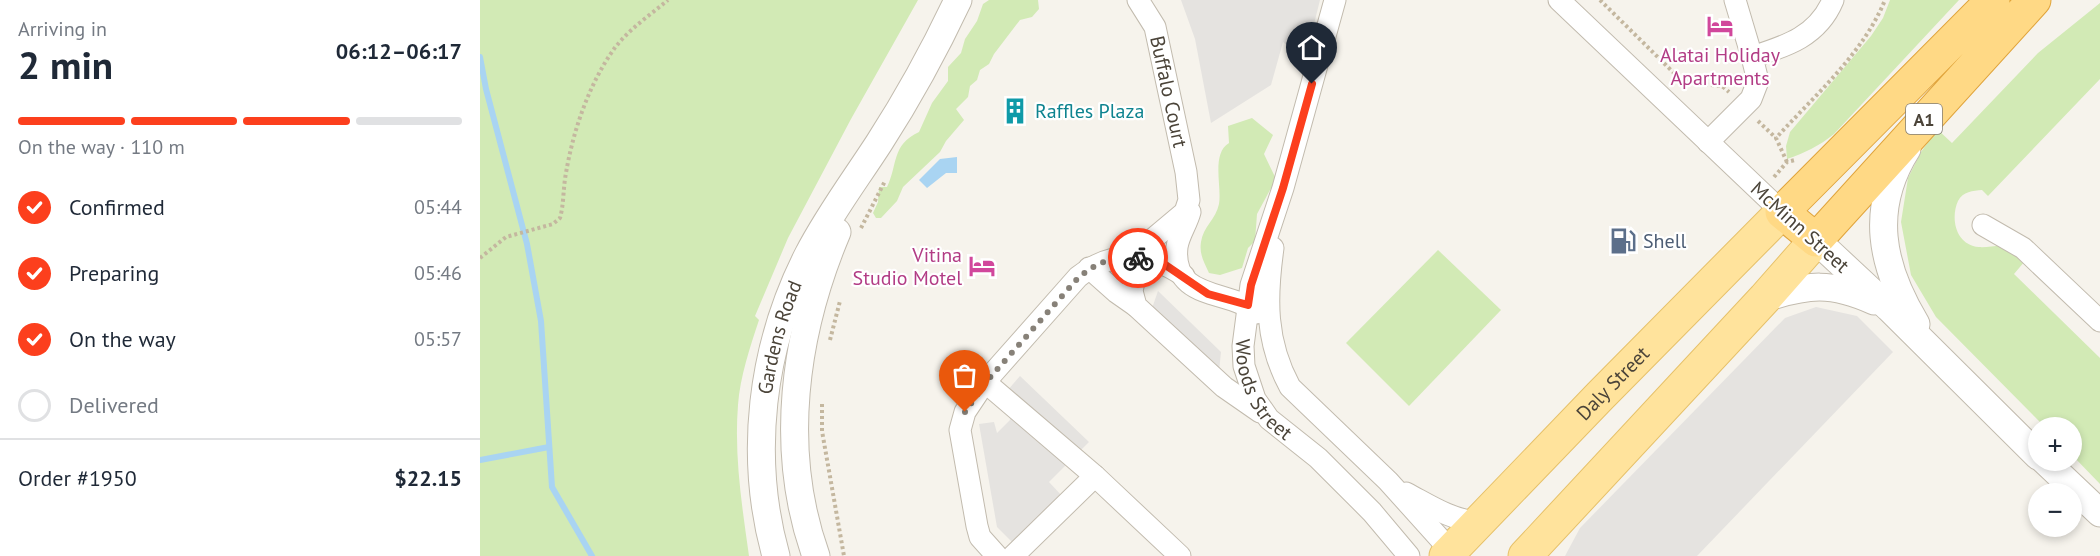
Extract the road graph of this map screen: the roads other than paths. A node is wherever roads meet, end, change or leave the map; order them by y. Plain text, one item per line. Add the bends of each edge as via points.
1 (958, 0) edge
2 (1138, 0) edge
3 (1335, 0) edge
4 (1559, 0) edge
5 (1735, 0) edge
6 (1833, 0) edge
7 (1993, 0) edge
8 (2034, 0) edge
9 (1752, 57) junction
10 (1932, 110) junction
11 (880, 141) junction
12 (1708, 142) junction
13 (1283, 188) junction
14 (1188, 197) junction
15 (1782, 212) junction
16 (1983, 225) dead end
17 (1815, 240) junction
18 (1139, 258) junction
19 (1089, 268) junction
20 (1184, 276) junction
21 (1765, 298) junction
22 (1248, 305) junction
23 (1136, 306) junction
24 (1889, 308) junction
25 (2100, 321) edge
26 (1268, 323) junction
27 (1948, 366) junction
28 (1281, 371) junction
29 (986, 382) junction
30 (1248, 382) junction
31 (1269, 418) junction
32 (1340, 435) junction
33 (2028, 446) edge
34 (1318, 458) junction
35 (2056, 471) edge
36 (1095, 476) junction
37 (1388, 481) junction
38 (2100, 513) edge
39 (1477, 522) junction
40 (1451, 554) edge
41 (776, 556) edge
42 (816, 556) edge
43 (997, 556) edge
44 (1013, 556) edge
45 (1180, 556) edge
46 (1409, 556) edge
47 (1525, 556) edge

1 - 11 street, Gardens Road
2 - 14 street, Buffalo Court via 1155,27
3 - 13 street
4 - 12 street, McMinn Street
5 - 9 street
6 - 9 street via 1819,24 1804,37
7 - 15 highway, A1
8 - 10 highway, A1
9 - 12 street via 1758,81 1751,99
10 - 17 highway, A1
10 - 27 street via 1893,176 1883,231 1888,263 1904,304
11 - 41 street, Gardens Road via 809,253 786,305 770,357 762,430 763,473
11 - 42 street, Gardens Road via 851,197 821,273 798,367 797,469
12 - 15 street, McMinn Street
13 - 22 street, Woods Street
13 - 26 street via 1271,263
14 - 18 street via 1179,218 1147,245
14 - 20 street, Buffalo Court via 1191,208 1177,250
15 - 17 highway, McMinn Street
15 - 39 main road, Daly Street
16 - 25 street via 2023,248
17 - 21 main road
17 - 24 street, McMinn Street
18 - 19 street via 1114,258
18 - 20 street via 1164,264
18 - 23 street via 1132,291
19 - 23 street
19 - 29 street
20 - 22 street via 1208,294
21 - 24 street via 1792,289 1820,286 1860,295
21 - 47 main road
22 - 26 street
22 - 30 street, Woods Street via 1243,346
23 - 31 street via 1224,387
24 - 27 street, McMinn Street
26 - 28 street, Woods Street
27 - 33 street, McMinn Street
28 - 30 street
28 - 32 street, Woods Street via 1299,397
29 - 36 street
29 - 43 street via 965,412 960,430 978,532
30 - 31 street, Woods Street
31 - 34 street, Woods Street
32 - 34 street, Woods Street
32 - 37 street, Woods Street
34 - 46 street, Woods Street
35 - 38 street
36 - 44 street
36 - 45 street
37 - 39 street, Woods Street via 1440,511
37 - 40 street, Woods Street
39 - 40 main road, Daly Street

